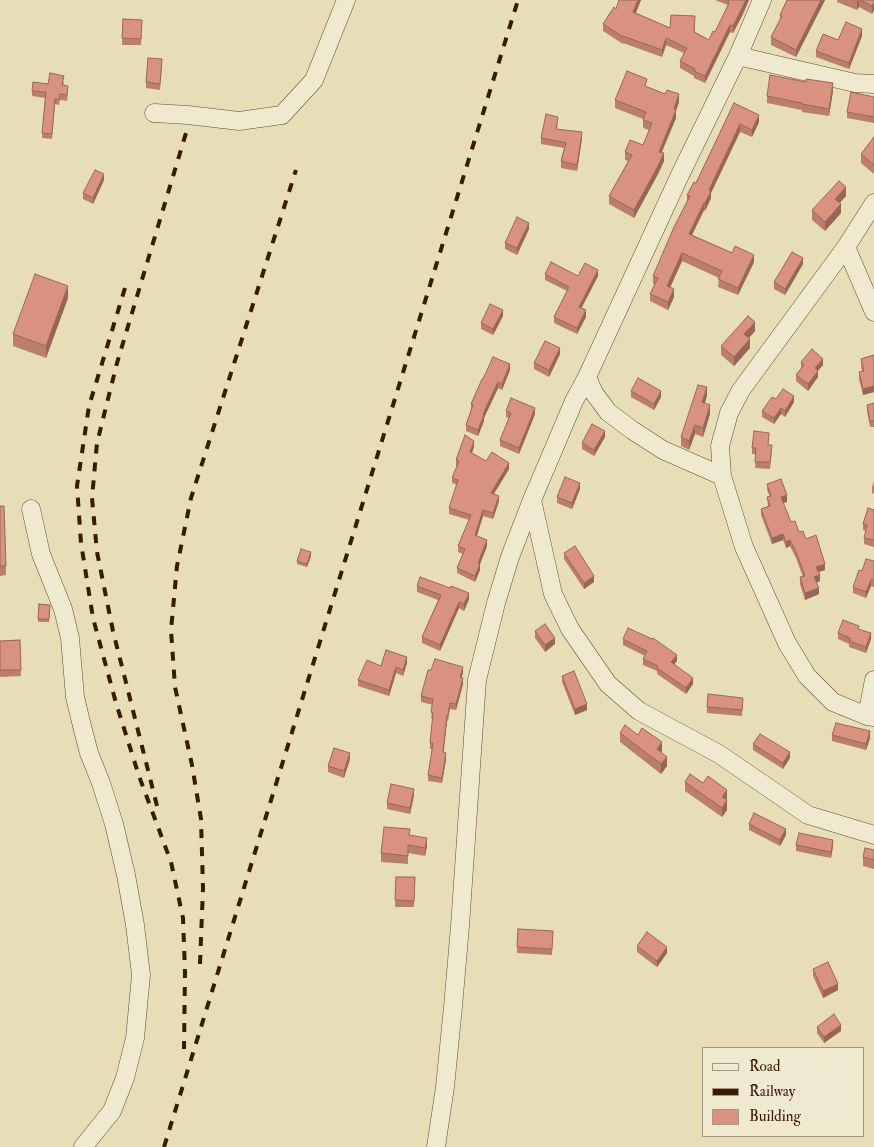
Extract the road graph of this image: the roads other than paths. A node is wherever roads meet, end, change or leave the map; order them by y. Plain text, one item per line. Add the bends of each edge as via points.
1 (346, 0) edge
2 (762, 0) edge
3 (738, 56) junction
4 (874, 84) edge
5 (154, 113) dead end
6 (874, 203) edge
7 (846, 246) junction
8 (874, 312) edge
9 (587, 377) junction
10 (571, 408) junction
11 (608, 412) junction
12 (722, 476) junction
13 (532, 500) junction
14 (31, 509) dead end
15 (874, 680) edge
16 (870, 717) edge
17 (874, 835) edge
18 (83, 1147) edge
19 (436, 1147) edge

1 - 5 street via 314,80 282,115 239,121
2 - 3 street
3 - 4 street via 855,83
3 - 9 street
6 - 7 street
7 - 8 street
7 - 12 street via 741,390 729,413 720,446
9 - 10 street
9 - 11 street
10 - 11 street
10 - 13 street
11 - 12 street via 663,450
12 - 16 street via 744,547 787,643 807,676 833,702
13 - 17 street via 553,594 570,629 608,684 639,711 719,754 808,815
13 - 19 street via 510,557 477,680 454,998
14 - 18 street via 41,554 63,609 70,638 75,697 89,753 114,824 126,875 141,975 135,1038 125,1078 112,1111
15 - 16 street

